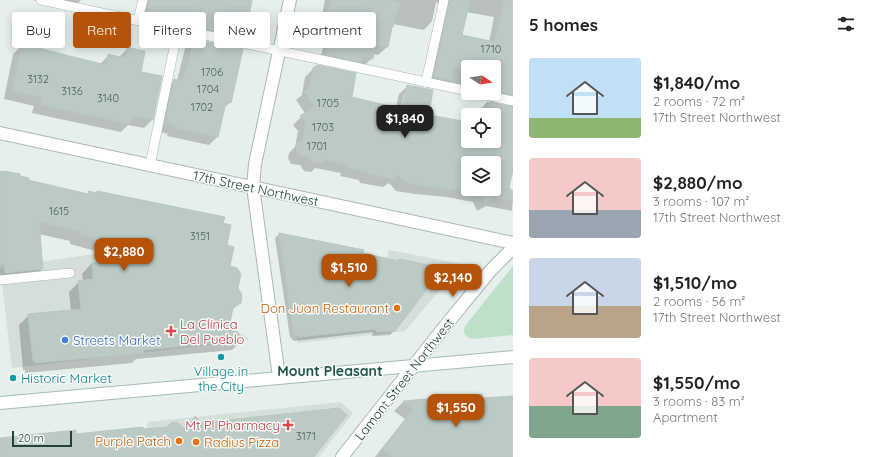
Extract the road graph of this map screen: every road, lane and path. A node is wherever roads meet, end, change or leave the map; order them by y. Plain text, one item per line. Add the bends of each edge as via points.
1 (41, 0) edge
2 (143, 0) edge
3 (290, 0) edge
4 (444, 0) edge
5 (138, 20) joint
6 (206, 35) edge
7 (174, 48) edge
8 (280, 50) junction
9 (426, 82) junction
10 (461, 90) edge
11 (501, 98) edge
12 (513, 101) edge
13 (0, 133) edge
14 (150, 165) junction
15 (253, 187) junction
16 (513, 243) edge
17 (513, 248) edge
18 (70, 273) dead end
19 (0, 280) edge
20 (513, 357) edge
21 (413, 366) junction
22 (279, 377) junction
23 (0, 403) edge
24 (342, 457) edge

1 - 5 lane
2 - 5 lane
3 - 8 street
4 - 9 lane
6 - 8 lane
7 - 14 lane
8 - 9 lane
8 - 15 street via 255,164
9 - 10 lane
11 - 12 lane
13 - 14 street, 17th Street Northwest
14 - 15 street, 17th Street Northwest
15 - 16 street, 17th Street Northwest
15 - 22 street
17 - 21 street, Lamont Street Northwest via 491,270
18 - 19 lane
20 - 21 street
21 - 22 street
21 - 24 street, Lamont Street Northwest
22 - 23 street

